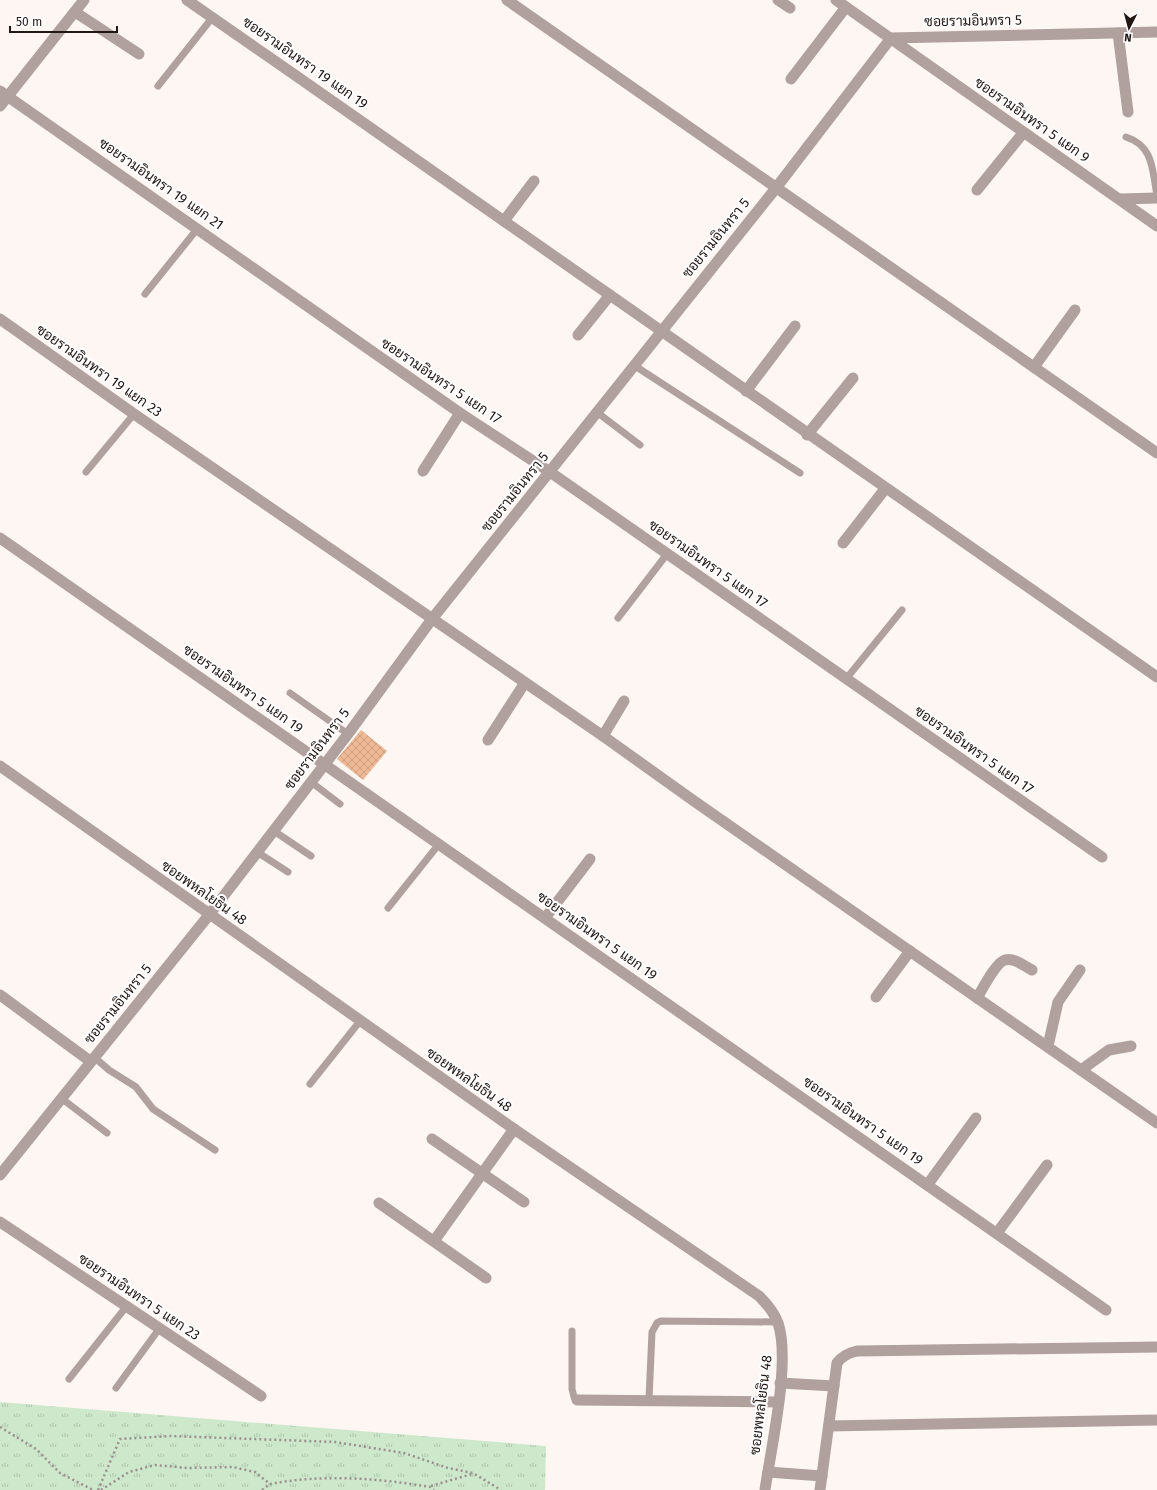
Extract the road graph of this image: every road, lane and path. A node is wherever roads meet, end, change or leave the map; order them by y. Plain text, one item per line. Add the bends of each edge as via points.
1 (84, 0) edge
2 (187, 0) edge
3 (507, 0) edge
4 (778, 0) edge
5 (836, 0) edge
6 (846, 7) junction
7 (790, 8) dead end
8 (75, 12) junction
9 (212, 18) junction
10 (1157, 32) edge
11 (1118, 33) junction
12 (890, 38) junction
13 (139, 54) dead end
14 (791, 79) dead end
15 (158, 86) dead end
16 (4, 93) edge
17 (0, 106) edge
18 (1128, 112) dead end
19 (1022, 133) junction
20 (1126, 137) dead end
21 (534, 181) dead end
22 (776, 188) junction
23 (977, 190) dead end
24 (1157, 196) edge
25 (1120, 199) junction
26 (504, 221) junction
27 (1157, 226) edge
28 (198, 228) junction
29 (145, 294) dead end
30 (610, 295) junction
31 (296, 298) joint
32 (1075, 310) dead end
33 (0, 319) edge
34 (795, 326) dead end
35 (661, 331) junction
36 (578, 335) dead end
37 (635, 366) junction
38 (1034, 367) junction
39 (853, 378) dead end
40 (746, 391) junction
41 (460, 413) junction
42 (598, 413) junction
43 (134, 414) junction
44 (807, 435) junction
45 (640, 444) dead end
46 (1157, 453) edge
47 (422, 470) dead end
48 (86, 472) dead end
49 (550, 472) junction
50 (800, 473) dead end
51 (886, 489) junction
52 (0, 538) edge
53 (843, 543) dead end
54 (667, 554) junction
55 (902, 610) dead end
56 (618, 618) dead end
57 (432, 619) junction
58 (1157, 677) edge
59 (846, 679) junction
60 (524, 684) junction
61 (290, 693) dead end
62 (624, 701) dead end
63 (348, 734) junction
64 (603, 736) junction
65 (488, 740) dead end
66 (325, 764) junction
67 (0, 766) edge
68 (311, 782) junction
69 (340, 804) dead end
70 (274, 831) junction
71 (439, 844) junction
72 (257, 852) junction
73 (311, 856) dead end
74 (1102, 857) dead end
75 (590, 859) dead end
76 (288, 872) dead end
77 (388, 908) dead end
78 (209, 915) junction
79 (545, 918) junction
80 (910, 951) junction
81 (1032, 970) dead end
82 (1080, 970) dead end
83 (0, 995) edge
84 (876, 997) dead end
85 (977, 998) junction
86 (360, 1021) junction
87 (1048, 1046) junction
88 (1131, 1046) dead end
89 (92, 1059) junction
90 (1081, 1070) junction
91 (310, 1084) dead end
92 (61, 1098) junction
93 (976, 1118) dead end
94 (1157, 1123) edge
95 (514, 1130) junction
96 (107, 1133) dead end
97 (432, 1139) dead end
98 (215, 1150) dead end
99 (1047, 1165) dead end
100 (481, 1174) junction
101 (0, 1175) edge
102 (928, 1184) junction
103 (524, 1202) dead end
104 (379, 1203) dead end
105 (0, 1222) edge
106 (997, 1233) junction
107 (434, 1241) junction
108 (486, 1278) dead end
109 (126, 1307) junction
110 (1106, 1310) dead end
111 (778, 1322) junction
112 (159, 1329) junction
113 (572, 1331) dead end
114 (1157, 1347) edge
115 (69, 1379) dead end
116 (780, 1383) junction
117 (834, 1386) junction
118 (116, 1388) dead end
119 (261, 1396) dead end
120 (649, 1399) junction
121 (577, 1400) joint
122 (778, 1402) junction
123 (1157, 1420) edge
124 (829, 1426) junction
125 (0, 1427) edge
126 (768, 1472) junction
127 (473, 1473) junction
128 (822, 1476) junction
129 (270, 1484) junction
130 (430, 1487) junction
131 (92, 1490) edge
132 (99, 1490) edge
133 (262, 1490) edge
134 (434, 1490) edge
135 (501, 1490) edge
136 (765, 1490) edge
137 (820, 1490) edge

1 - 8 street
2 - 9 street, ซอยรามอินทรา 19 แยก 19
3 - 22 street
4 - 7 street
5 - 6 street, ซอยรามอินทรา 5 แยก 9
6 - 12 street, ซอยรามอินทรา 5 แยก 9
6 - 14 street
8 - 13 street
8 - 16 street
9 - 15 lane
9 - 26 street, ซอยรามอินทรา 19 แยก 19
10 - 11 street, ซอยรามอินทรา 5
11 - 12 street, ซอยรามอินทรา 5
11 - 18 street
12 - 19 street, ซอยรามอินทรา 5 แยก 9
12 - 22 street, ซอยรามอินทรา 5
16 - 17 street
16 - 28 street, ซอยรามอินทรา 19 แยก 21
19 - 23 street
19 - 25 street, ซอยรามอินทรา 5 แยก 9
20 - 24 lane via 1136,140 1148,154
21 - 26 street
22 - 35 street, ซอยรามอินทรา 5
22 - 38 street
24 - 25 street
25 - 27 street, ซอยรามอินทรา 5 แยก 9
26 - 30 street, ซอยรามอินทรา 19 แยก 19
28 - 29 lane
28 - 31 street, ซอยรามอินทรา 19 แยก 21
30 - 35 street, ซอยรามอินทรา 19 แยก 19
30 - 36 street
31 - 41 street, ซอยรามอินทรา 5 แยก 17
32 - 38 street
33 - 43 street, ซอยรามอินทรา 19 แยก 23
34 - 40 street
35 - 37 street, ซอยรามอินทรา 5
35 - 40 street, ซอยรามอินทรา 19 แยก 19
37 - 42 street, ซอยรามอินทรา 5
37 - 50 lane
38 - 46 street
39 - 44 street
40 - 44 street, ซอยรามอินทรา 19 แยก 19
41 - 47 street
41 - 49 street, ซอยรามอินทรา 5 แยก 17
42 - 45 lane
42 - 49 street, ซอยรามอินทรา 5
43 - 48 lane
43 - 57 street, ซอยรามอินทรา 19 แยก 23
44 - 51 street, ซอยรามอินทรา 19 แยก 19
49 - 54 street, ซอยรามอินทรา 5 แยก 17
49 - 57 street, ซอยรามอินทรา 5
51 - 53 street
51 - 58 street, ซอยรามอินทรา 19 แยก 19
52 - 66 street, ซอยรามอินทรา 5 แยก 19
54 - 56 lane
54 - 59 street, ซอยรามอินทรา 5 แยก 17
55 - 59 lane
57 - 60 street
57 - 63 street, ซอยรามอินทรา 5
59 - 74 street, ซอยรามอินทรา 5 แยก 17
60 - 64 street
60 - 65 street
61 - 63 lane
62 - 64 street
63 - 66 street, ซอยรามอินทรา 5
64 - 80 street
66 - 68 street, ซอยรามอินทรา 5
66 - 71 street, ซอยรามอินทรา 5 แยก 19
67 - 78 street, ซอยพหลโยธิน 48
68 - 69 lane
68 - 70 street, ซอยรามอินทรา 5
70 - 72 street, ซอยรามอินทรา 5
70 - 73 lane
71 - 77 lane
71 - 79 street, ซอยรามอินทรา 5 แยก 19
72 - 76 lane
72 - 78 street, ซอยรามอินทรา 5
75 - 79 street
78 - 86 street, ซอยพหลโยธิน 48
78 - 89 street, ซอยรามอินทรา 5
79 - 102 street, ซอยรามอินทรา 5 แยก 19
80 - 84 street
80 - 85 street
81 - 85 street via 1013,960 1005,959 999,963
82 - 87 street via 1058,1002
83 - 89 street
85 - 87 street
86 - 91 lane
86 - 95 street, ซอยพหลโยธิน 48
87 - 90 street
88 - 90 street via 1109,1050
89 - 92 street, ซอยรามอินทรา 5
89 - 98 lane via 136,1087 153,1109
90 - 94 street
92 - 96 lane
92 - 101 street, ซอยรามอินทรา 5
93 - 102 street
95 - 100 street
95 - 111 street, ซอยพหลโยธิน 48 via 759,1296 771,1309
97 - 100 street
99 - 106 street
100 - 103 street
100 - 107 street
102 - 106 street, ซอยรามอินทรา 5 แยก 19
104 - 107 street
105 - 109 street, ซอยรามอินทรา 5 แยก 23
106 - 110 street, ซอยรามอินทรา 5 แยก 19
107 - 108 street
109 - 112 street, ซอยรามอินทรา 5 แยก 23
109 - 115 lane
111 - 116 street, ซอยพหลโยธิน 48 via 782,1346
111 - 120 lane via 657,1323 652,1332
112 - 118 lane
112 - 119 street, ซอยรามอินทรา 5 แยก 23
113 - 121 lane via 572,1389
114 - 117 street via 857,1351 840,1358
116 - 117 street
116 - 122 street, ซอยพหลโยธิน 48
117 - 124 street
120 - 121 street
120 - 122 street
122 - 126 street, ซอยพหลโยธิน 48
123 - 124 street
124 - 128 street
125 - 131 path via 36,1449 60,1473
126 - 128 street
126 - 136 street, ซอยพหลโยธิน 48
127 - 130 path
127 - 132 path via 448,1468 404,1452 335,1442 171,1436 120,1440
127 - 135 path
128 - 137 street
129 - 130 path via 293,1480 371,1479
129 - 132 path via 255,1472 233,1467 187,1468 155,1465 129,1472
129 - 133 path
130 - 134 path

